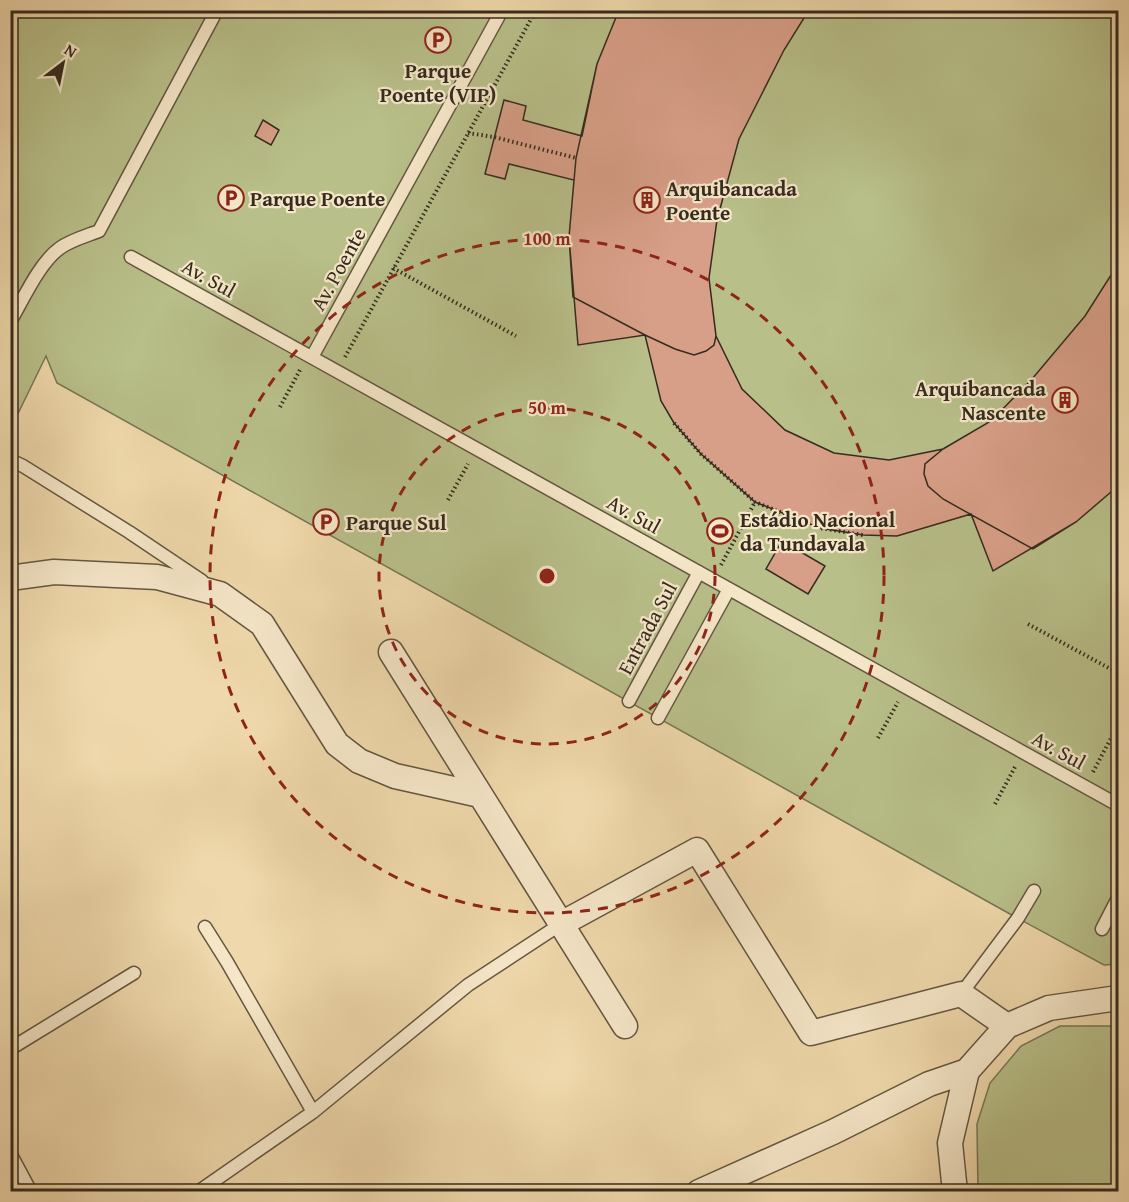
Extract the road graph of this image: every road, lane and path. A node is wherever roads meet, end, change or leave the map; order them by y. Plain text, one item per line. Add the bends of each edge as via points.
1 (217, 10) edge
2 (502, 10) edge
3 (536, 10) edge
4 (468, 133) junction
5 (576, 158) dead end
6 (131, 257) dead end
7 (393, 268) junction
8 (10, 322) edge
9 (516, 336) dead end
10 (310, 356) junction
11 (337, 371) junction
12 (280, 407) dead end
13 (674, 423) dead end
14 (476, 448) junction
15 (10, 460) edge
16 (448, 500) dead end
17 (755, 502) junction
18 (863, 534) dead end
19 (699, 572) junction
20 (10, 578) edge
21 (713, 580) junction
22 (729, 589) junction
23 (220, 594) junction
24 (1028, 624) dead end
25 (391, 652) dead end
26 (1119, 673) edge
27 (906, 687) junction
28 (629, 702) dead end
29 (658, 718) dead end
30 (1119, 725) edge
31 (878, 738) dead end
32 (1023, 752) junction
33 (1085, 787) junction
34 (480, 795) junction
35 (995, 804) dead end
36 (1119, 805) edge
37 (1034, 891) dead end
38 (1119, 898) edge
39 (561, 924) junction
40 (205, 927) dead end
41 (1102, 929) dead end
42 (134, 973) dead end
43 (961, 994) junction
44 (1119, 998) edge
45 (625, 1026) dead end
46 (1007, 1026) junction
47 (10, 1049) edge
48 (967, 1071) junction
49 (313, 1112) junction
50 (10, 1153) edge
51 (31, 1191) edge
52 (198, 1191) edge
53 (699, 1191) edge
54 (956, 1191) edge

1 - 8 lane via 99,231 58,249 35,276
2 - 10 lane, Av. Poente
3 - 4 path
4 - 5 path
4 - 7 path
6 - 10 lane, Av. Sul
7 - 9 path
7 - 11 path
10 - 11 lane, Av. Sul
10 - 12 path
11 - 14 lane, Av. Sul
13 - 17 path via 701,454
14 - 16 path
14 - 19 lane, Av. Sul
15 - 23 lane via 129,532
17 - 18 path via 819,528
17 - 21 path
19 - 21 lane, Av. Sul
19 - 28 lane, Entrada Sul
20 - 23 street via 54,572 157,577
21 - 22 lane, Av. Sul
22 - 27 lane, Av. Sul
22 - 29 lane
23 - 34 street via 261,624 337,744 359,761 395,776
24 - 26 path
25 - 34 street
27 - 31 path
27 - 32 lane, Av. Sul
30 - 33 path
32 - 33 lane, Av. Sul
32 - 35 path
33 - 36 lane, Av. Sul
34 - 39 street
37 - 43 lane
38 - 41 lane
39 - 43 street via 697,850 811,1033
39 - 45 street
39 - 49 lane via 468,985
40 - 49 lane
42 - 47 lane
43 - 46 street
44 - 46 street via 1049,1008
46 - 48 street
48 - 53 street via 929,1084 833,1132
48 - 54 street via 950,1143
49 - 52 lane
50 - 51 lane

